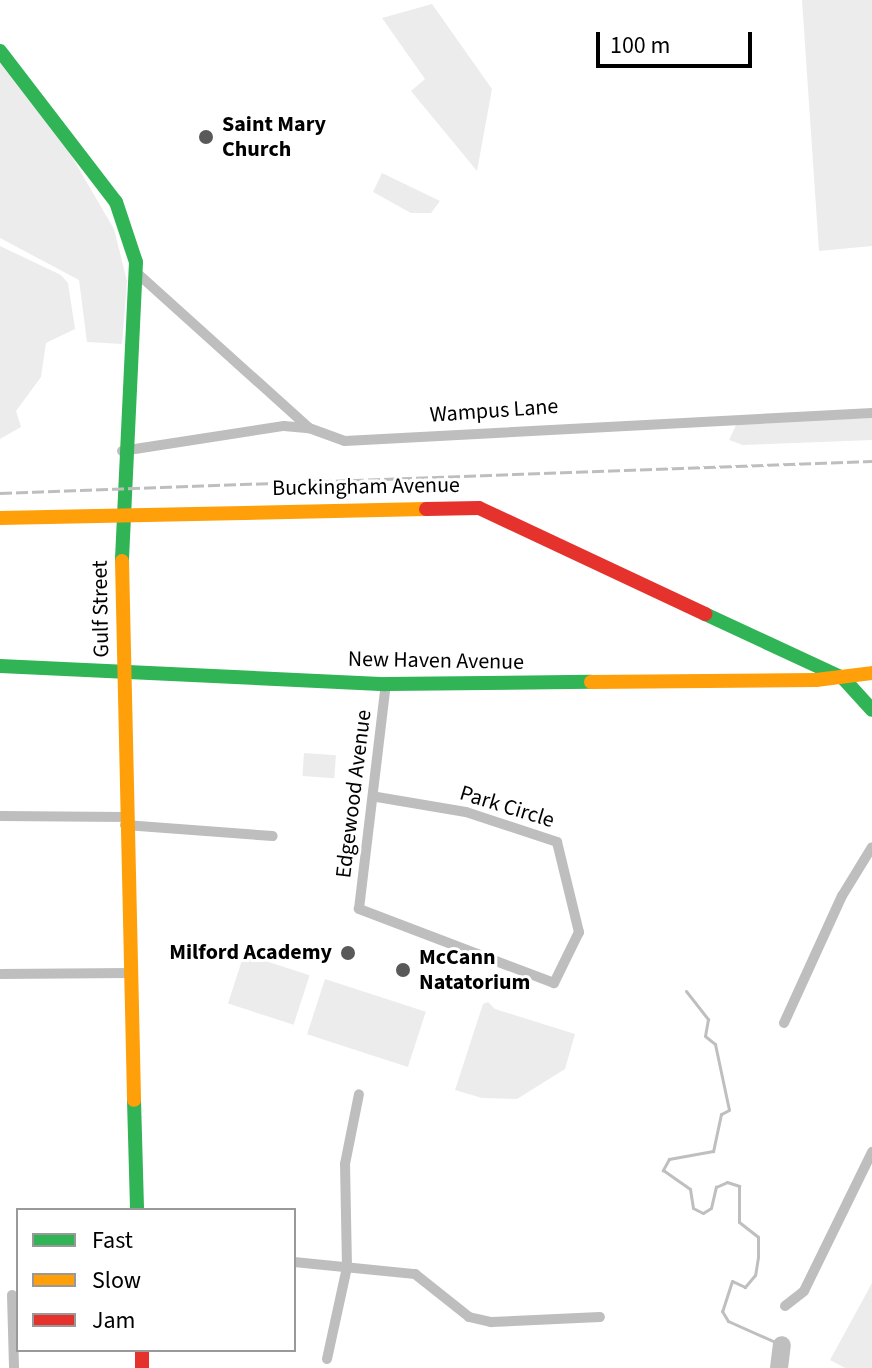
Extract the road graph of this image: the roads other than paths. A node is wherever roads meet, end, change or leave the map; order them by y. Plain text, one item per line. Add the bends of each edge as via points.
1 (0, 51) edge
2 (137, 273) junction
3 (872, 413) edge
4 (309, 428) junction
5 (122, 451) junction
6 (121, 514) junction
7 (0, 518) edge
8 (0, 666) edge
9 (123, 672) junction
10 (872, 673) edge
11 (843, 678) junction
12 (386, 684) junction
13 (872, 710) edge
14 (377, 797) junction
15 (0, 816) edge
16 (125, 821) junction
17 (273, 836) dead end
18 (872, 847) edge
19 (359, 909) joint
20 (131, 973) junction
21 (0, 974) edge
22 (784, 1023) dead end
23 (359, 1094) dead end
24 (872, 1152) edge
25 (137, 1208) edge
26 (296, 1262) edge
27 (347, 1267) junction
28 (15, 1294) edge
29 (0, 1296) edge
30 (785, 1306) dead end
31 (600, 1317) dead end
32 (327, 1359) dead end
33 (14, 1368) edge

1 - 2 street, Gulf Street via 116,202
2 - 4 street
2 - 5 street, Gulf Street
3 - 4 street, Wampus Lane via 345,441
4 - 5 street, Wampus Lane via 260,428
5 - 6 street, Gulf Street
6 - 7 street, Buckingham Avenue
6 - 9 street, Gulf Street
6 - 11 street, Buckingham Avenue via 479,508
8 - 9 street, New Haven Avenue
9 - 12 street, New Haven Avenue
9 - 16 street, Gulf Street
10 - 11 street, New Haven Avenue
11 - 12 street, New Haven Avenue
11 - 13 street, Buckingham Avenue
12 - 14 street, Edgewood Avenue
14 - 19 street, Edgewood Avenue
14 - 19 street, Park Circle via 466,812 557,842 579,932 554,983
15 - 16 street
16 - 17 street
16 - 20 street, Gulf Street
18 - 22 street via 842,896
20 - 21 street
20 - 25 street, Gulf Street
23 - 27 street via 345,1164
24 - 30 street via 804,1291
26 - 27 street
27 - 31 street via 420,1276 469,1317 491,1322
27 - 32 street
28 - 29 street
28 - 33 street

